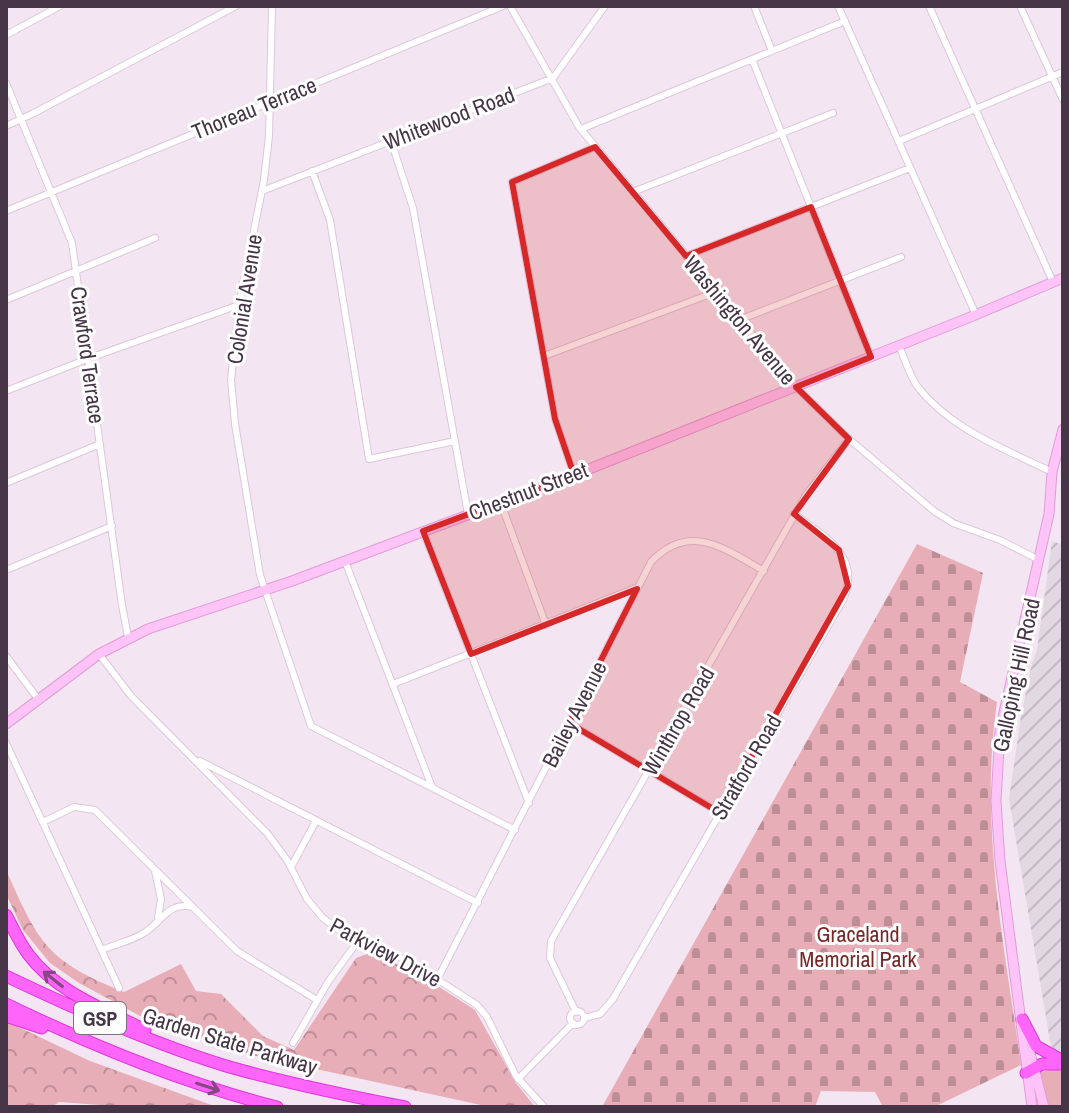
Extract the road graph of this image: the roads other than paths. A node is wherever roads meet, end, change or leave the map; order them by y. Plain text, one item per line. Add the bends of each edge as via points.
1 (60, 6) edge
2 (236, 6) edge
3 (272, 6) edge
4 (503, 6) edge
5 (510, 6) edge
6 (605, 6) edge
7 (754, 6) edge
8 (838, 6) edge
9 (929, 6) edge
10 (1020, 6) edge
11 (845, 21) junction
12 (6, 35) edge
13 (772, 51) junction
14 (752, 59) junction
15 (1063, 72) edge
16 (1053, 76) junction
17 (552, 79) junction
18 (6, 83) edge
19 (1063, 100) edge
20 (270, 102) junction
21 (975, 109) junction
22 (833, 113) dead end
23 (21, 119) junction
24 (6, 126) edge
25 (581, 129) junction
26 (782, 133) junction
27 (391, 141) junction
28 (899, 141) junction
29 (595, 147) junction
30 (910, 168) junction
31 (312, 171) junction
32 (262, 191) junction
33 (51, 192) junction
34 (633, 192) junction
35 (811, 207) junction
36 (6, 211) edge
37 (155, 238) dead end
38 (686, 256) junction
39 (901, 257) dead end
40 (76, 271) junction
41 (1063, 278) edge
42 (840, 281) junction
43 (1053, 282) junction
44 (716, 292) junction
45 (6, 300) edge
46 (239, 305) junction
47 (976, 315) junction
48 (739, 320) junction
49 (899, 346) junction
50 (544, 356) junction
51 (871, 357) junction
52 (87, 359) junction
53 (796, 387) junction
54 (6, 391) edge
55 (1063, 429) edge
56 (849, 439) junction
57 (455, 441) junction
58 (100, 444) junction
59 (1052, 472) junction
60 (574, 475) junction
61 (6, 483) edge
62 (500, 501) junction
63 (468, 514) junction
64 (794, 514) junction
65 (112, 526) junction
66 (423, 531) junction
67 (1039, 560) junction
68 (345, 561) junction
69 (6, 570) edge
70 (764, 571) junction
71 (638, 587) junction
72 (265, 589) junction
73 (546, 625) junction
74 (128, 637) junction
75 (99, 654) junction
76 (471, 654) junction
77 (6, 656) edge
78 (393, 684) junction
79 (38, 699) junction
80 (569, 723) junction
81 (6, 724) edge
82 (6, 743) edge
83 (193, 758) junction
84 (648, 771) junction
85 (432, 787) junction
86 (529, 803) junction
87 (720, 813) junction
88 (316, 821) junction
89 (43, 822) junction
90 (515, 830) junction
91 (151, 864) junction
92 (291, 867) junction
93 (478, 903) junction
94 (194, 908) junction
95 (6, 915) edge
96 (158, 918) junction
97 (358, 941) junction
98 (102, 950) junction
99 (6, 976) edge
100 (438, 978) junction
101 (119, 988) dead end
102 (317, 1000) junction
103 (6, 1004) edge
104 (576, 1012) junction
105 (6, 1016) edge
106 (584, 1018) junction
107 (1022, 1019) junction
108 (573, 1023) junction
109 (293, 1043) dead end
110 (195, 1056) junction
111 (1063, 1063) edge
112 (140, 1064) junction
113 (1030, 1070) junction
114 (518, 1079) junction
115 (277, 1107) edge
116 (405, 1107) edge
117 (544, 1107) edge
118 (1032, 1107) edge
119 (1044, 1107) edge

1 - 12 street
2 - 23 street
3 - 20 street, Colonial Avenue
4 - 20 street, Thoreau Terrace
5 - 17 street, Washington Avenue
6 - 17 street
7 - 13 street
8 - 11 street
9 - 21 street
10 - 16 street
11 - 13 street
11 - 28 street
13 - 14 street
14 - 25 street
14 - 26 street
15 - 16 street
16 - 19 street
16 - 21 street
17 - 25 street, Washington Avenue
17 - 27 street, Whitewood Road
18 - 23 street, Crawford Terrace
20 - 32 street, Colonial Avenue
20 - 33 street, Thoreau Terrace
21 - 28 street
21 - 43 street
22 - 26 street
23 - 24 street
23 - 33 street, Crawford Terrace
25 - 29 street, Washington Avenue
26 - 34 street
26 - 35 street
27 - 31 street, Whitewood Road
27 - 57 street via 413,208
28 - 30 street
29 - 34 street, Washington Avenue
29 - 50 street via 512,182
30 - 35 street
30 - 47 street
31 - 32 street, Whitewood Road
31 - 57 street via 330,220 369,459
32 - 46 street, Colonial Avenue
33 - 36 street, Thoreau Terrace
33 - 40 street, Crawford Terrace via 72,243
34 - 38 street, Washington Avenue
35 - 38 street
35 - 42 street
37 - 40 street
38 - 44 street, Washington Avenue
39 - 42 street
40 - 45 street
40 - 52 street, Crawford Terrace
41 - 43 main road, Chestnut Street
42 - 48 street
42 - 51 street
43 - 47 main road, Chestnut Street
44 - 48 street, Washington Avenue
44 - 50 street
46 - 52 street
46 - 72 street, Colonial Avenue via 232,366 235,424
47 - 49 main road, Chestnut Street
48 - 53 street, Washington Avenue
49 - 51 main road, Chestnut Street
49 - 59 street via 918,386 959,424
50 - 60 street via 555,419
51 - 53 main road, Chestnut Street
52 - 54 street
52 - 58 street, Crawford Terrace
53 - 56 street, Washington Avenue
53 - 60 main road, Chestnut Street
55 - 59 main road, Galloping Hill Road
56 - 64 street, Winthrop Road
56 - 67 street, Washington Avenue via 943,517
57 - 63 street
58 - 61 street
58 - 65 street, Crawford Terrace
59 - 67 main road, Galloping Hill Road
60 - 62 main road, Chestnut Street
62 - 63 main road, Chestnut Street
62 - 73 street
63 - 66 main road, Chestnut Street
64 - 70 street, Winthrop Road
64 - 87 street, Stratford Road via 839,550 848,586
65 - 69 street
65 - 74 street, Crawford Terrace
66 - 68 main road, Chestnut Street
66 - 76 street
67 - 107 main road, Galloping Hill Road via 1005,703 996,779 999,849
68 - 72 main road, Chestnut Street
68 - 78 street
70 - 71 street, Bailey Avenue via 711,543 689,540 659,554
70 - 84 street, Winthrop Road
71 - 73 street
71 - 80 street, Bailey Avenue
72 - 74 main road, Chestnut Street
72 - 85 street, Colonial Avenue via 311,726
73 - 76 street
74 - 75 main road, Chestnut Street
75 - 79 main road, Chestnut Street
75 - 83 street, Parkview Drive via 127,692
76 - 78 street
76 - 86 street
77 - 79 street
78 - 85 street
79 - 81 main road, Chestnut Street
80 - 84 street
80 - 86 street, Bailey Avenue
82 - 89 street
83 - 88 street
83 - 92 street, Parkview Drive via 262,827
84 - 87 street
84 - 104 street, Winthrop Road via 550,946 550,958
85 - 90 street
86 - 90 street, Bailey Avenue
87 - 106 street, Stratford Road via 610,1004 600,1014
88 - 92 street
88 - 93 street
89 - 91 street via 74,807 92,808
89 - 98 street
90 - 93 street, Bailey Avenue
91 - 94 street
91 - 96 street via 161,893
92 - 97 street, Parkview Drive via 318,914
93 - 100 street, Bailey Avenue
94 - 96 street via 178,906
94 - 102 street via 242,955
110 -> 95 highway via 52,979 27,953
96 - 98 street via 141,934
97 - 100 street, Parkview Drive
97 - 102 street
98 - 101 street
99 - 110 highway, Garden State Parkway / GSP
100 - 114 street, Parkview Drive via 481,1009
102 - 109 street
103 - 112 highway, GSP
104 - 106 street
104 - 108 street
105 - 112 highway
106 - 108 street via 579,1025
107 - 111 highway via 1036,1046
107 - 113 main road, Galloping Hill Road
108 - 114 street
110 - 116 highway, Garden State Parkway / GSP via 280,1081
111 - 113 highway
112 -> 115 highway, GSP
113 - 118 main road, Galloping Hill Road
113 - 119 main road, Galloping Hill Road
114 - 117 street, Parkview Drive

